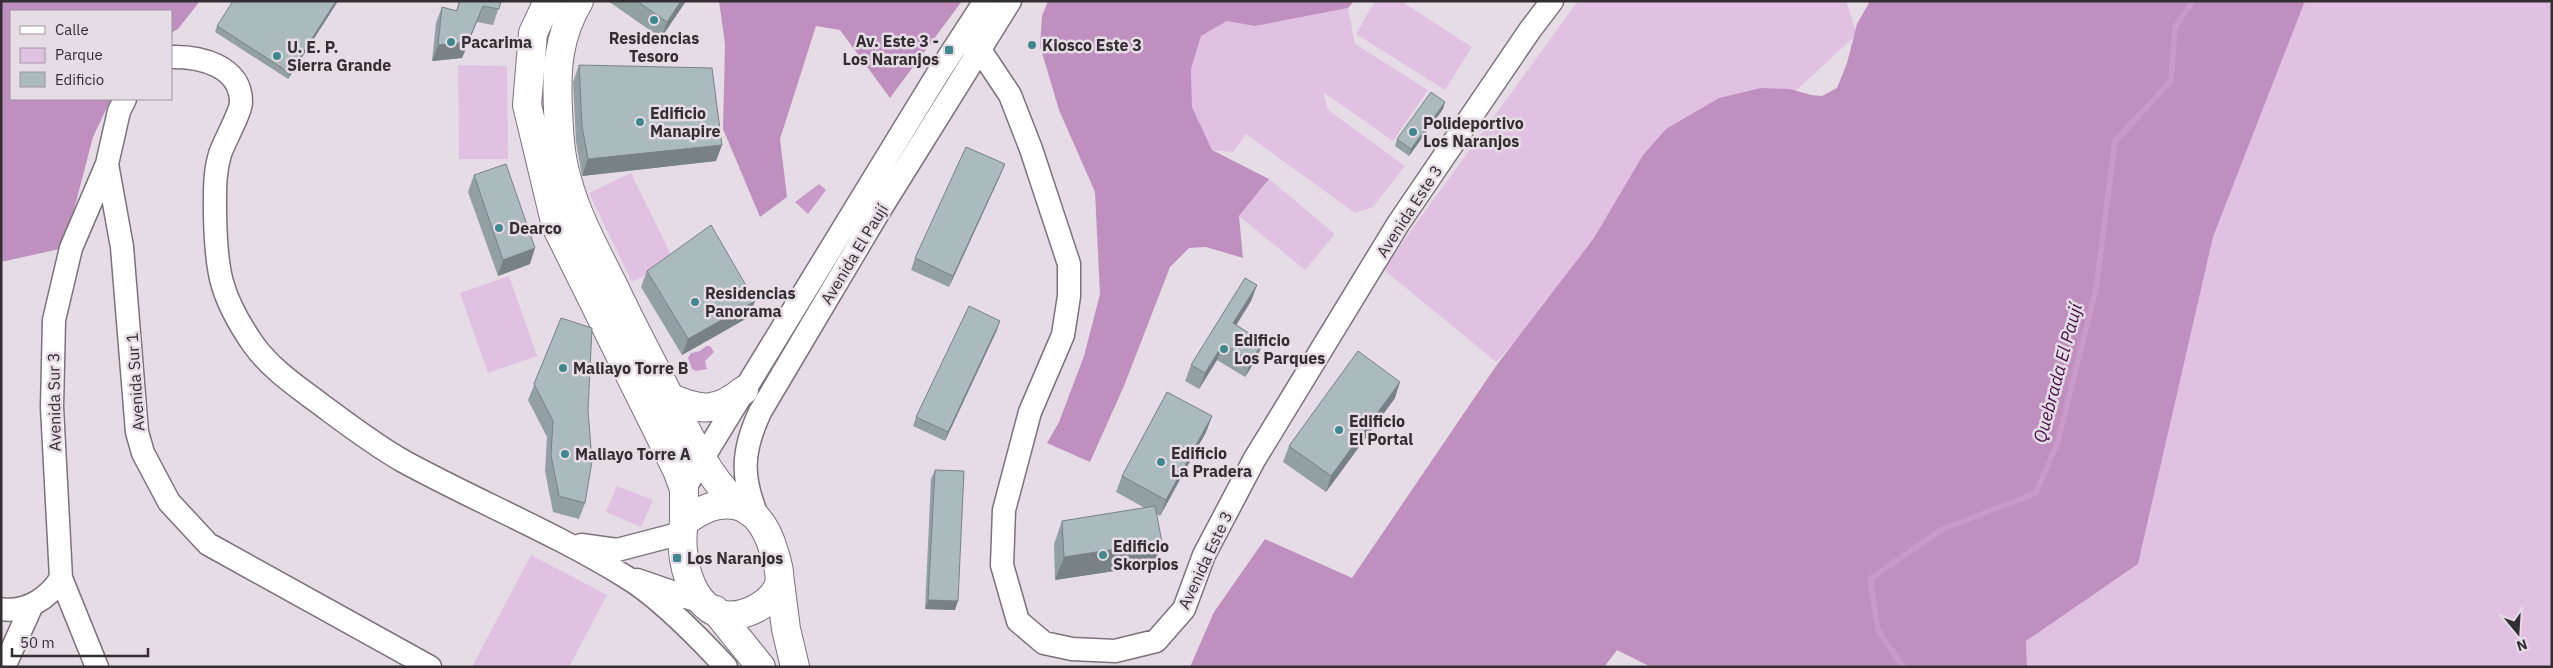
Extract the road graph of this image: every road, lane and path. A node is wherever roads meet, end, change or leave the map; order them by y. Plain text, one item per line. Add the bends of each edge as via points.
1 (548, 1) edge
2 (579, 1) edge
3 (985, 1) edge
4 (1010, 1) edge
5 (1552, 1) edge
6 (970, 45) junction
7 (172, 57) edge
8 (124, 100) edge
9 (107, 164) junction
10 (744, 390) junction
11 (669, 397) junction
12 (702, 459) junction
13 (684, 488) junction
14 (749, 513) junction
15 (683, 527) junction
16 (558, 540) junction
17 (61, 578) junction
18 (629, 578) junction
19 (780, 582) junction
20 (32, 606) junction
21 (708, 606) junction
22 (1, 609) edge
23 (4, 667) edge
24 (97, 667) edge
25 (430, 667) edge
26 (726, 667) edge
27 (761, 667) edge
28 (795, 667) edge

1 - 13 main road via 533,33 527,105 556,226
2 - 11 main road via 563,34 556,79 559,132 567,179 590,236
3 - 6 street, Avenida El Paují
4 - 6 street, Avenida El Paují
5 - 6 street, Avenida Este 3 via 1398,224 1254,460 1204,555 1184,609 1156,642 1115,651 1072,649 1044,643 1018,621 1002,565 1004,510 1030,412 1063,335 1069,296 1069,264 1010,95
6 - 10 street, Avenida El Paují via 932,83
6 - 14 street, Avenida El Paují via 760,412 748,441 744,471 750,497
7 - 16 street via 188,57 224,69 237,85 241,103 220,155 215,182 216,257 227,299 266,362 401,460
8 - 9 street, Avenida Sur 1
9 - 17 street, Avenida Sur 3 via 71,248 54,320 52,407
9 - 25 street, Avenida Sur 1 via 122,246 137,432 143,453 169,502 208,544
10 - 11 main road via 723,404 705,408
10 - 12 street, Avenida El Paují
11 - 12 main road
12 - 13 street, Avenida El Paují
12 - 14 main road via 713,479
13 - 15 main road
14 - 15 main road via 716,504
14 - 19 main road via 772,544
15 - 16 street via 617,550
15 - 21 main road via 682,552 690,584
16 - 18 street
17 - 20 street via 53,591
17 - 24 street, Avenida Sur 3
18 - 21 street
18 - 26 street via 671,613
19 - 21 main road via 771,598 754,610 731,614
19 - 28 main road
20 - 22 street
20 - 23 street
21 - 27 main road

